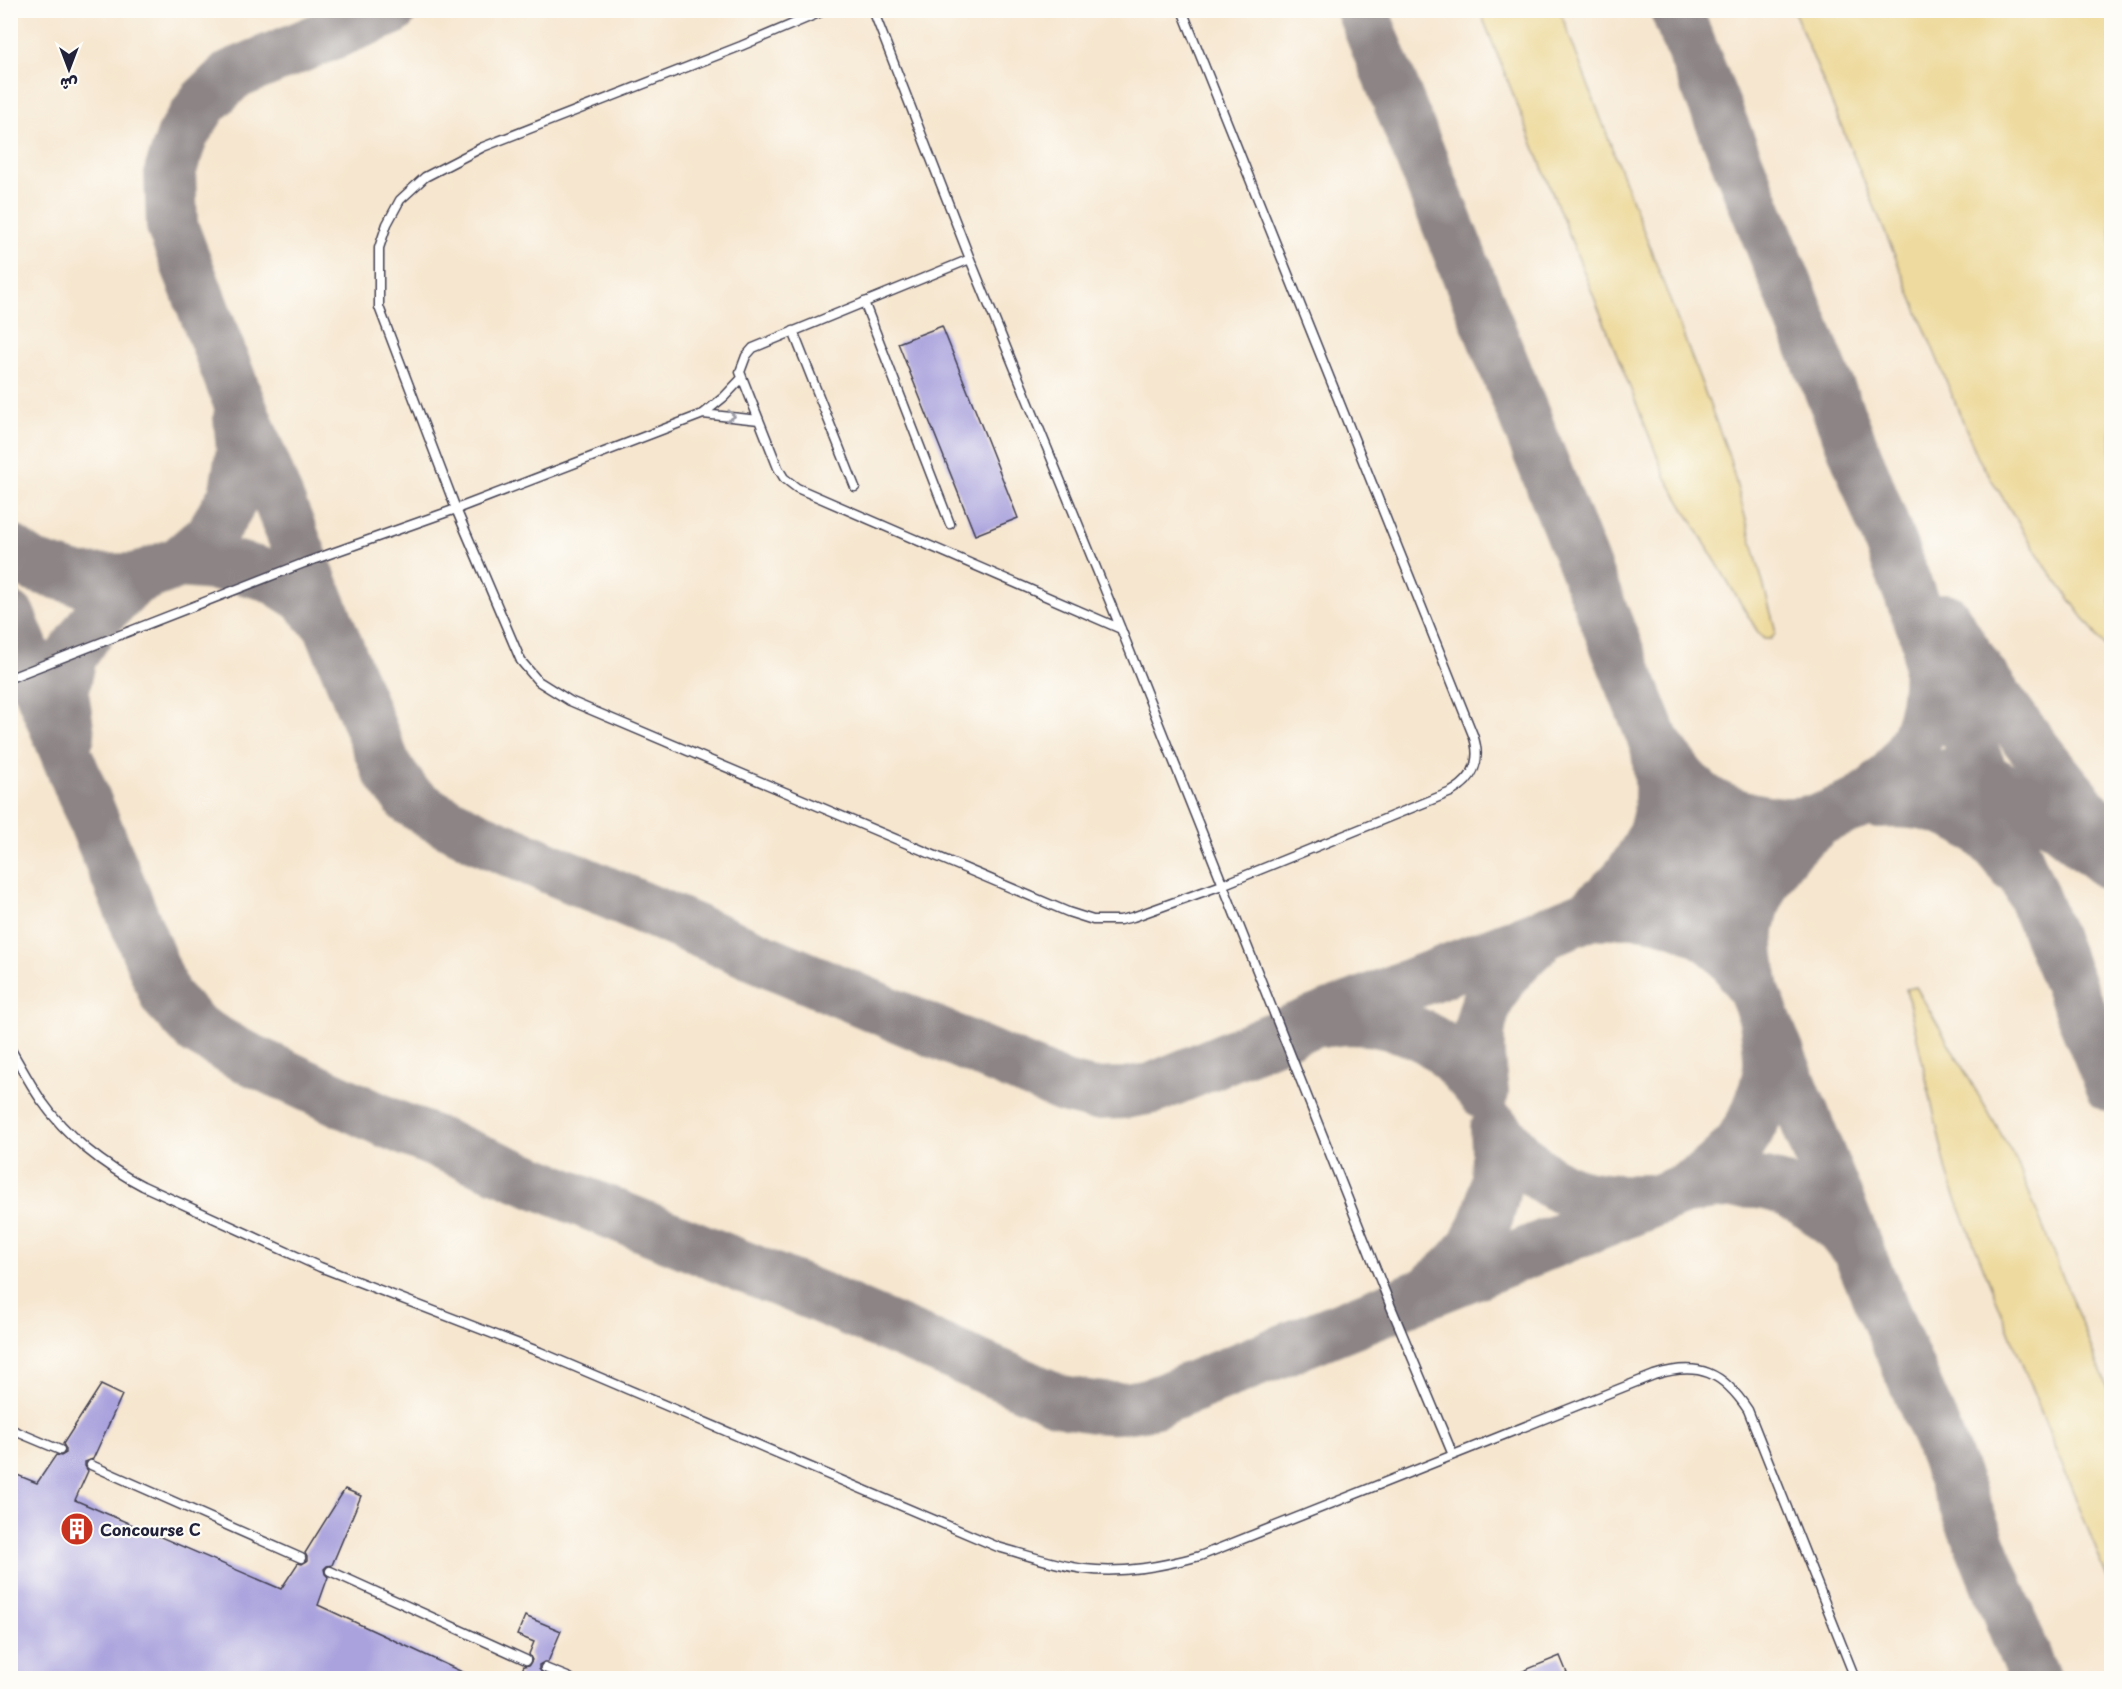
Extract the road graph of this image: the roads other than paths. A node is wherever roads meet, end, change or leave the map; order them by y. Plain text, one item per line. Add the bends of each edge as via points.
1 (826, 10) edge
2 (873, 10) edge
3 (1182, 10) edge
4 (970, 259) junction
5 (864, 302) junction
6 (793, 331) junction
7 (742, 378) junction
8 (703, 414) junction
9 (759, 420) junction
10 (855, 487) dead end
11 (456, 509) junction
12 (950, 524) dead end
13 (1121, 629) junction
14 (10, 678) edge
15 (1222, 885) junction
16 (10, 1048) edge
17 (10, 1429) edge
18 (60, 1450) dead end
19 (1453, 1455) junction
20 (91, 1464) dead end
21 (301, 1558) dead end
22 (330, 1571) dead end
23 (526, 1660) dead end
24 (545, 1668) dead end
25 (570, 1678) edge
26 (1855, 1678) edge

1 - 11 lane via 483,147 425,177 400,200 379,248 379,307
2 - 4 lane
3 - 15 lane via 1477,746 1478,757 1475,768 1451,792
4 - 5 lane
4 - 13 lane
5 - 6 lane
5 - 12 lane
6 - 7 lane via 753,348 741,366
6 - 10 lane
7 - 8 lane
7 - 9 lane
8 -> 9 lane
8 - 11 lane
9 - 13 lane via 778,468 796,488
11 - 14 lane via 304,562
11 - 15 lane via 520,661 538,681 570,701 1081,917 1120,920
13 - 15 lane
15 - 19 lane
16 - 19 lane via 40,1100 65,1129 123,1176 320,1267 540,1352 998,1547 1087,1569 1153,1567 1200,1556
17 - 18 lane
19 - 26 lane via 1670,1370 1702,1370 1722,1380 1748,1410
20 - 21 lane
22 - 23 lane
24 - 25 lane

